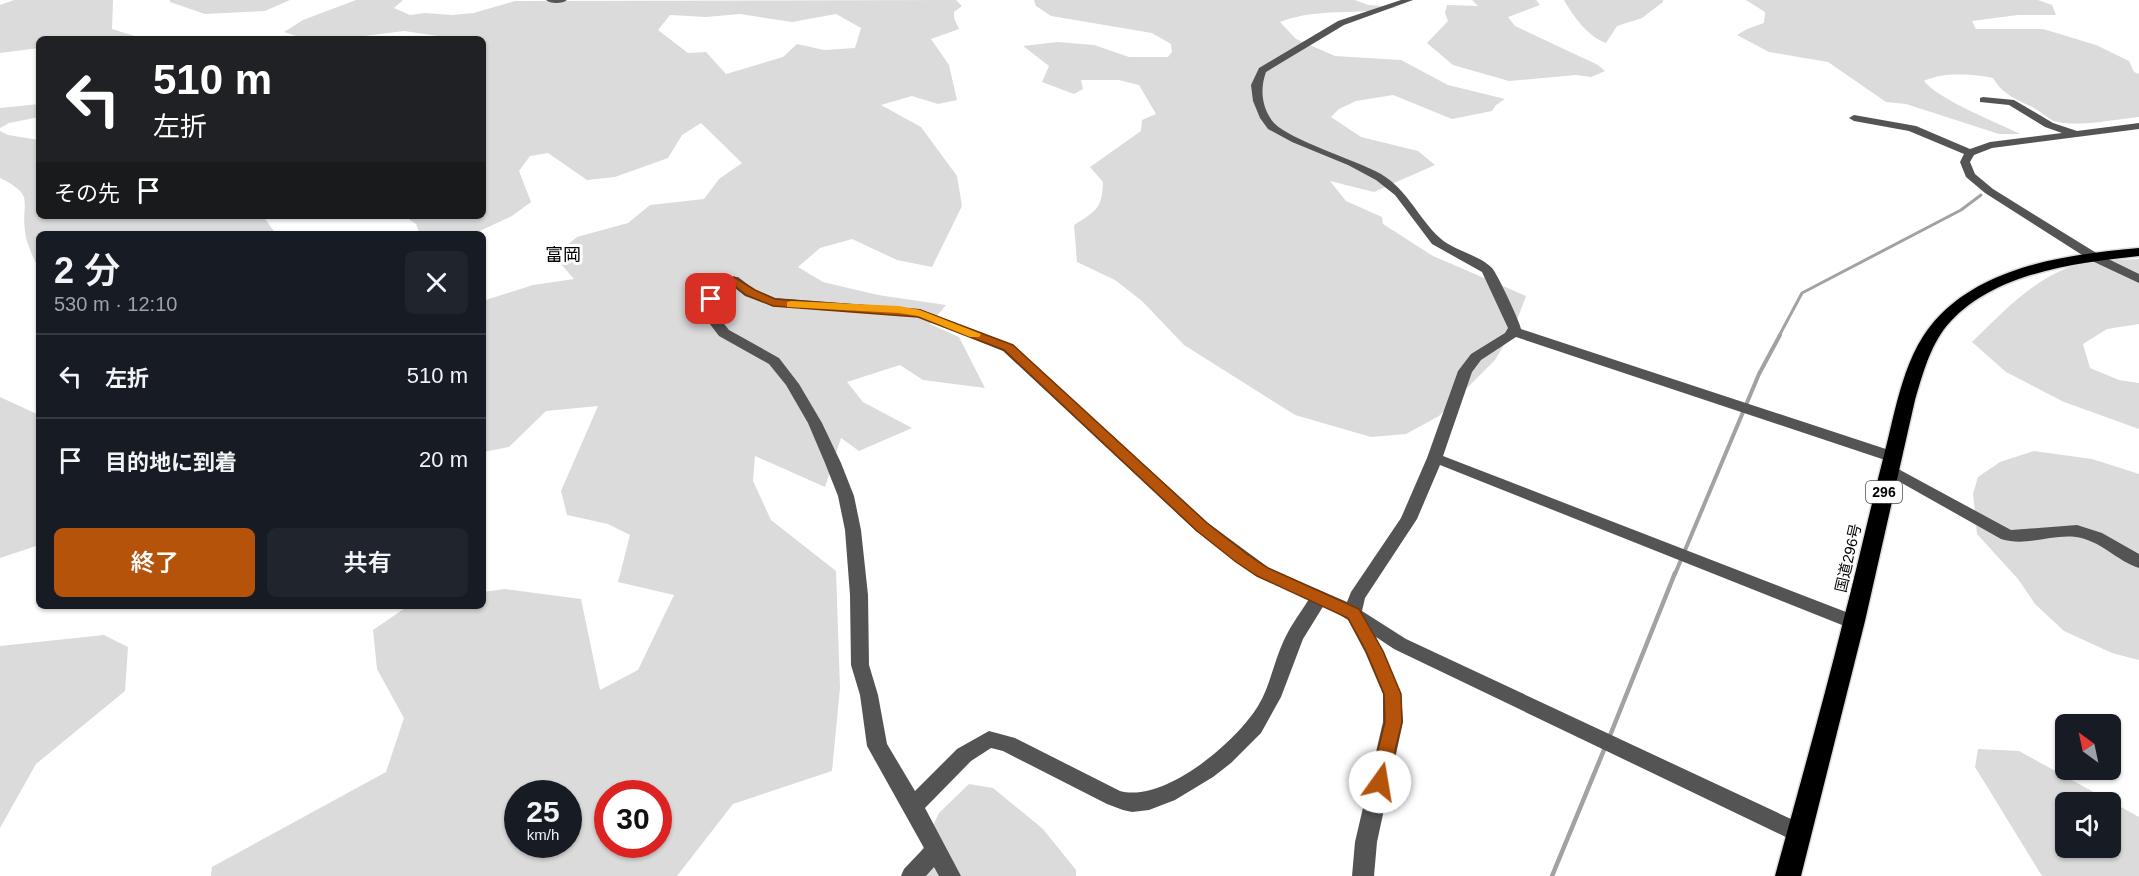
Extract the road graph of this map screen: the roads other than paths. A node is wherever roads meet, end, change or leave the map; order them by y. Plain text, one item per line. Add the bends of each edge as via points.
1 (550, 0) edge
2 (563, 0) edge
3 (1409, 0) edge
4 (1983, 100) dead end
5 (1854, 118) dead end
6 (2139, 126) edge
7 (2076, 134) junction
8 (1970, 153) junction
9 (2139, 252) edge
10 (2094, 257) junction
11 (2139, 279) edge
12 (1514, 331) junction
13 (1435, 458) junction
14 (1891, 463) junction
15 (2139, 562) edge
16 (1319, 598) junction
17 (1353, 613) junction
18 (1853, 622) junction
19 (913, 806) junction
20 (1799, 833) junction
21 (936, 850) junction
22 (912, 876) edge
23 (950, 876) edge
24 (1363, 876) edge
25 (1788, 876) edge

1 - 2 street
3 - 12 street via 1341,23 1262,70 1256,85 1258,101 1272,127 1380,178 1399,193 1436,241 1487,270
4 - 7 street via 2011,102 2049,125
5 - 8 street via 1912,128
6 - 7 street
7 - 8 street via 1990,145
8 - 10 street via 1965,162 1977,182
9 - 10 highway, 国道296号 / 296
10 - 11 street
10 - 14 highway, 国道296号 / 296 via 1999,283 1959,305 1945,319 1932,335 1911,384
12 - 13 street via 1476,357 1465,370
12 - 14 street
13 - 17 street via 1409,519 1357,597
13 - 18 street
14 - 15 street via 2007,535 2082,533 2109,543
14 - 18 highway, 国道296号 / 296
16 - 17 street
16 - 19 street via 1292,643 1274,693 1247,736 1231,752 1170,794 1130,803 1008,744 988,739 964,755
16 - 19 street via 1263,572 1202,527 1008,348 920,313 773,302 750,293 734,280 727,280 711,299 710,315 724,333 774,361 792,384 815,423 846,496 859,596 860,665 877,746
17 - 20 street via 1400,644
17 - 24 street via 1392,694 1393,713 1366,842
18 - 20 highway, 国道296号 / 296
19 - 21 street
20 - 25 highway, 国道296号 / 296
21 - 22 street
21 - 23 street

